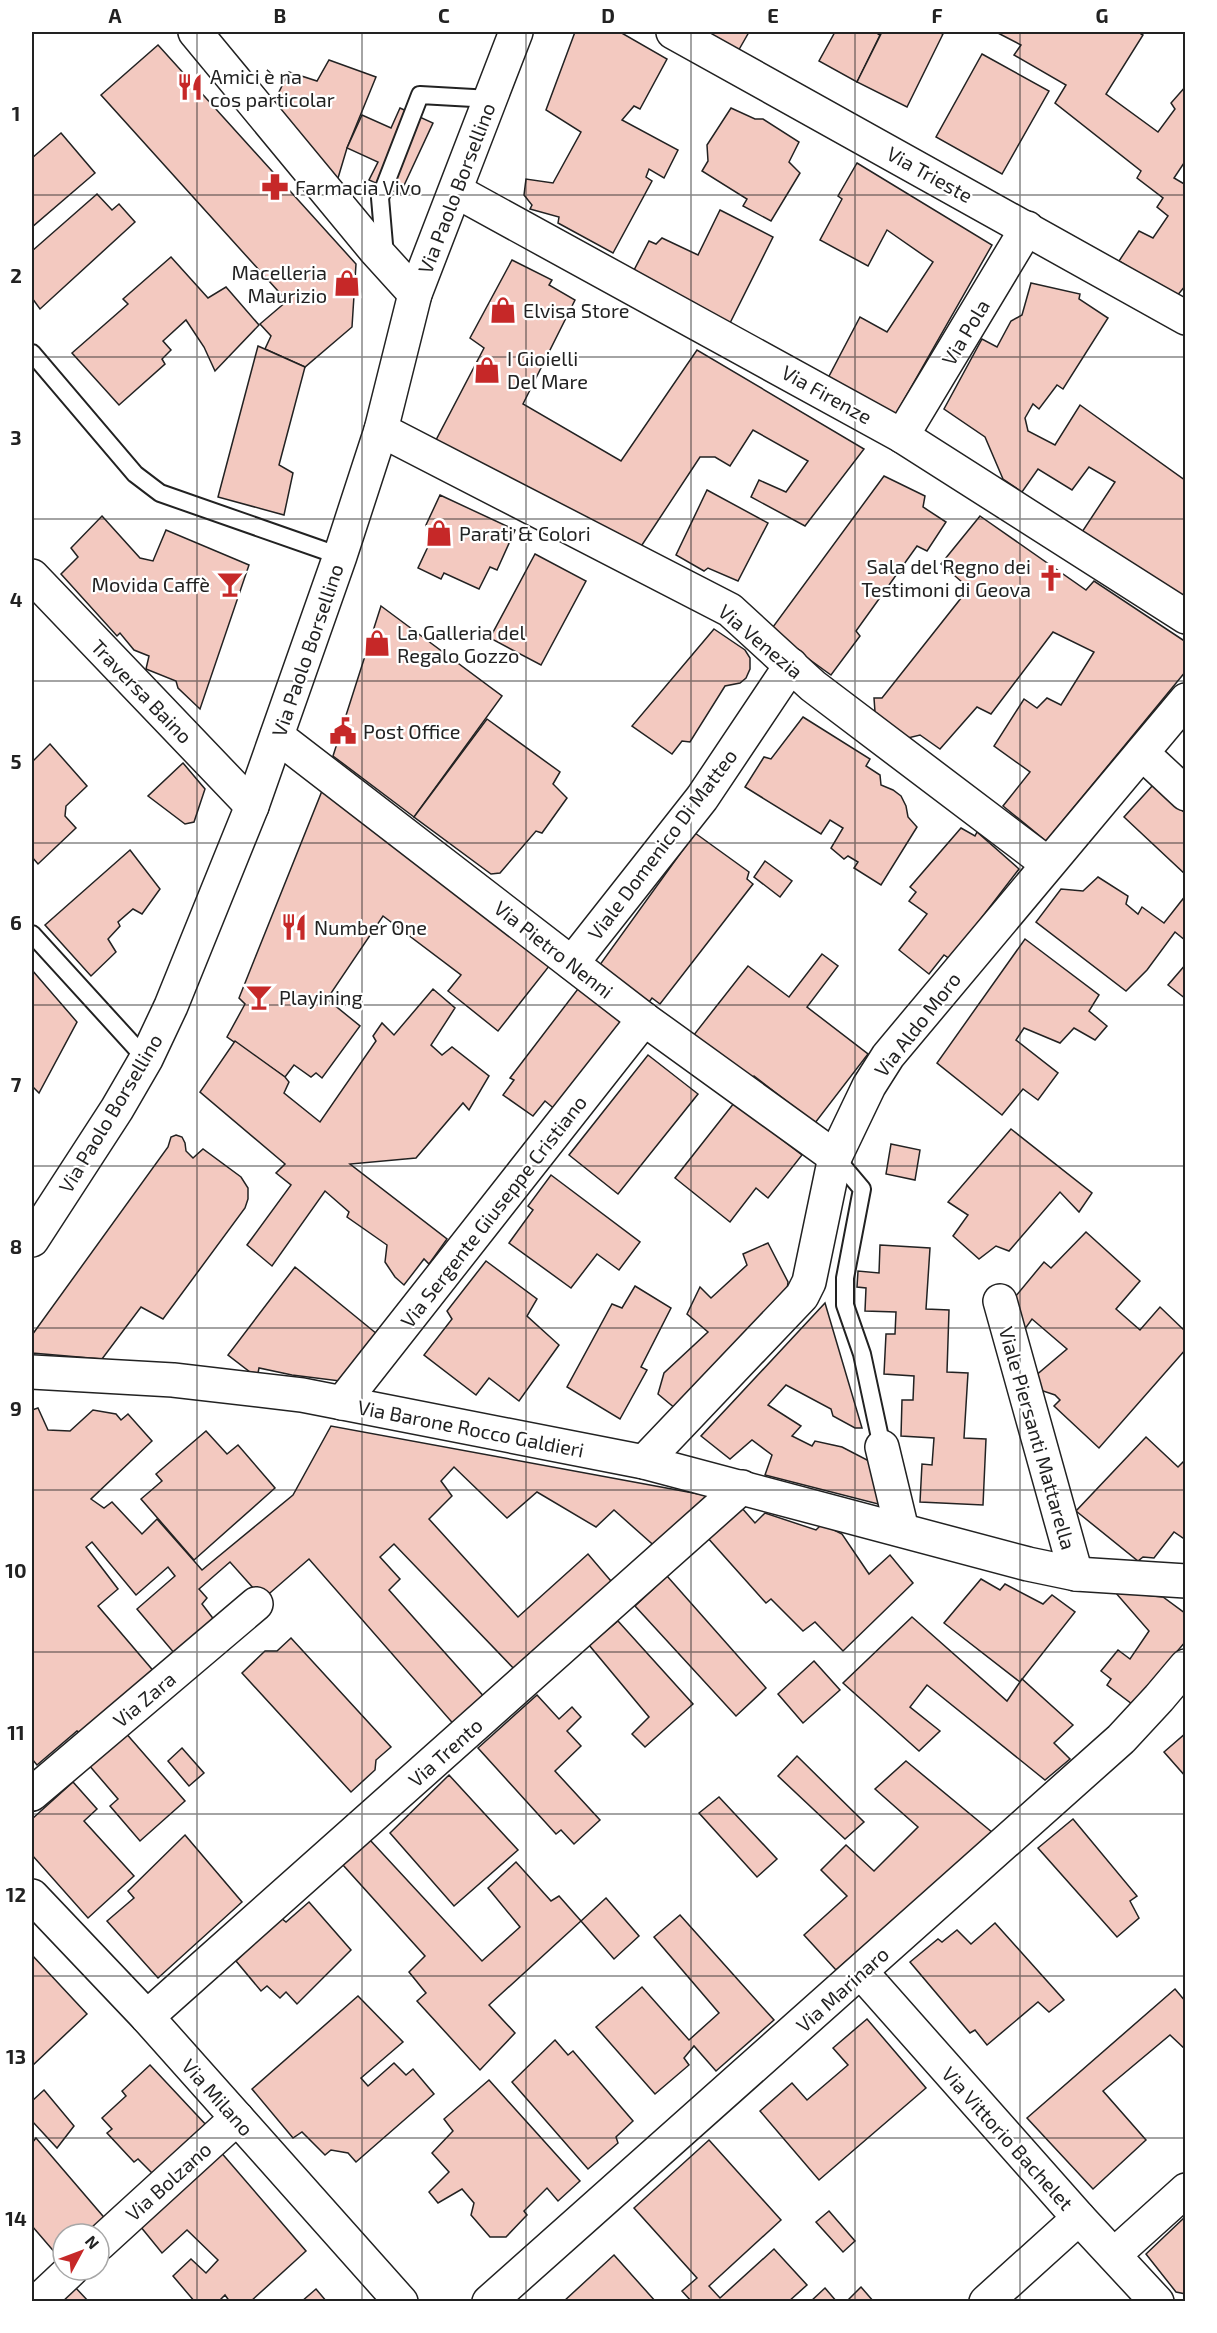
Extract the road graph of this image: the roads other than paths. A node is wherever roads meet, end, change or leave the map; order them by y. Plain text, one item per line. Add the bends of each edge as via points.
1 (195, 32) edge
2 (516, 32) edge
3 (673, 32) edge
4 (490, 99) junction
5 (456, 191) junction
6 (1027, 228) junction
7 (386, 262) junction
8 (415, 294) junction
9 (1185, 318) edge
10 (32, 353) edge
11 (381, 430) junction
12 (902, 436) junction
13 (340, 556) junction
14 (32, 576) edge
15 (1185, 617) edge
16 (790, 664) junction
17 (1185, 700) edge
18 (277, 736) junction
19 (1142, 753) junction
20 (1185, 794) edge
21 (252, 806) junction
22 (1048, 864) junction
23 (32, 934) edge
24 (572, 963) junction
25 (644, 1019) junction
26 (146, 1059) junction
27 (835, 1156) junction
28 (32, 1240) edge
29 (1000, 1301) dead end
30 (32, 1372) edge
31 (342, 1403) junction
32 (882, 1447) joint
33 (644, 1462) junction
34 (742, 1487) junction
35 (902, 1530) junction
36 (1076, 1574) junction
37 (1185, 1581) edge
38 (256, 1604) dead end
39 (1185, 1666) edge
40 (32, 1794) edge
41 (32, 1896) edge
42 (861, 1972) junction
43 (147, 2018) junction
44 (237, 2118) junction
45 (1185, 2190) edge
46 (1079, 2218) junction
47 (111, 2233) edge
48 (1114, 2255) junction
49 (58, 2282) edge
50 (37, 2301) edge
51 (401, 2301) edge
52 (489, 2301) edge
53 (986, 2301) edge
54 (1157, 2301) edge

1 - 7 street
2 - 4 street, Via Paolo Borsellino
3 - 6 street, Via Trieste
4 - 5 street, Via Paolo Borsellino
4 - 7 lane via 420,95 380,198
5 - 8 street, Via Paolo Borsellino
5 - 12 street, Via Firenze
6 - 9 street, Via Trieste
6 - 12 street, Via Pola
7 - 8 street
8 - 11 street, Via Paolo Borsellino
10 - 13 lane via 135,474 160,493
11 - 13 street, Via Paolo Borsellino
11 - 16 street, Via Venezia via 730,610
12 - 15 street, Via Firenze
13 - 18 street, Via Paolo Borsellino
14 - 21 street, Traversa Baino
16 - 22 street, Via Venezia via 822,693
16 - 24 street, Viale Domenico Di Matteo via 702,798
17 - 19 street, Via Aldo Moro
18 - 21 street, Via Paolo Borsellino
18 - 24 street, Via Pietro Nenni
19 - 20 street
19 - 22 street, Via Aldo Moro
21 - 26 street, Via Paolo Borsellino
22 - 27 street, Via Aldo Moro via 888,1056
23 - 26 lane
24 - 25 street, Via Pietro Nenni
25 - 27 street, Via Pietro Nenni
25 - 31 street, Via Sergente Giuseppe Cristiano
26 - 28 street, Via Paolo Borsellino
27 - 32 lane via 862,1189 845,1278 844,1305 862,1354
27 - 33 street, Via Aldo Moro via 802,1296
29 - 36 street, Viale Piersanti Mattarella
30 - 31 street, Via Barone Rocco Galdieri via 173,1380
31 - 33 street, Via Barone Rocco Galdieri
32 - 35 street
33 - 34 street, Via Barone Rocco Galdieri
34 - 35 street, Via Barone Rocco Galdieri
34 - 43 street, Via Trento
35 - 36 street, Via Barone Rocco Galdieri
36 - 37 street, Via Barone Rocco Galdieri
38 - 40 street, Via Zara
39 - 42 street, Via Marinaro via 1121,1739
41 - 43 street, Via Milano
42 - 46 street, Via Vittorio Bachelet
42 - 52 street, Via Marinaro
43 - 44 street, Via Milano
44 - 47 street, Via Bolzano
44 - 51 street, Via Milano
45 - 48 street
46 - 48 street, Via Vittorio Bachelet
46 - 53 street
48 - 54 street, Via Vittorio Bachelet
49 - 50 street

